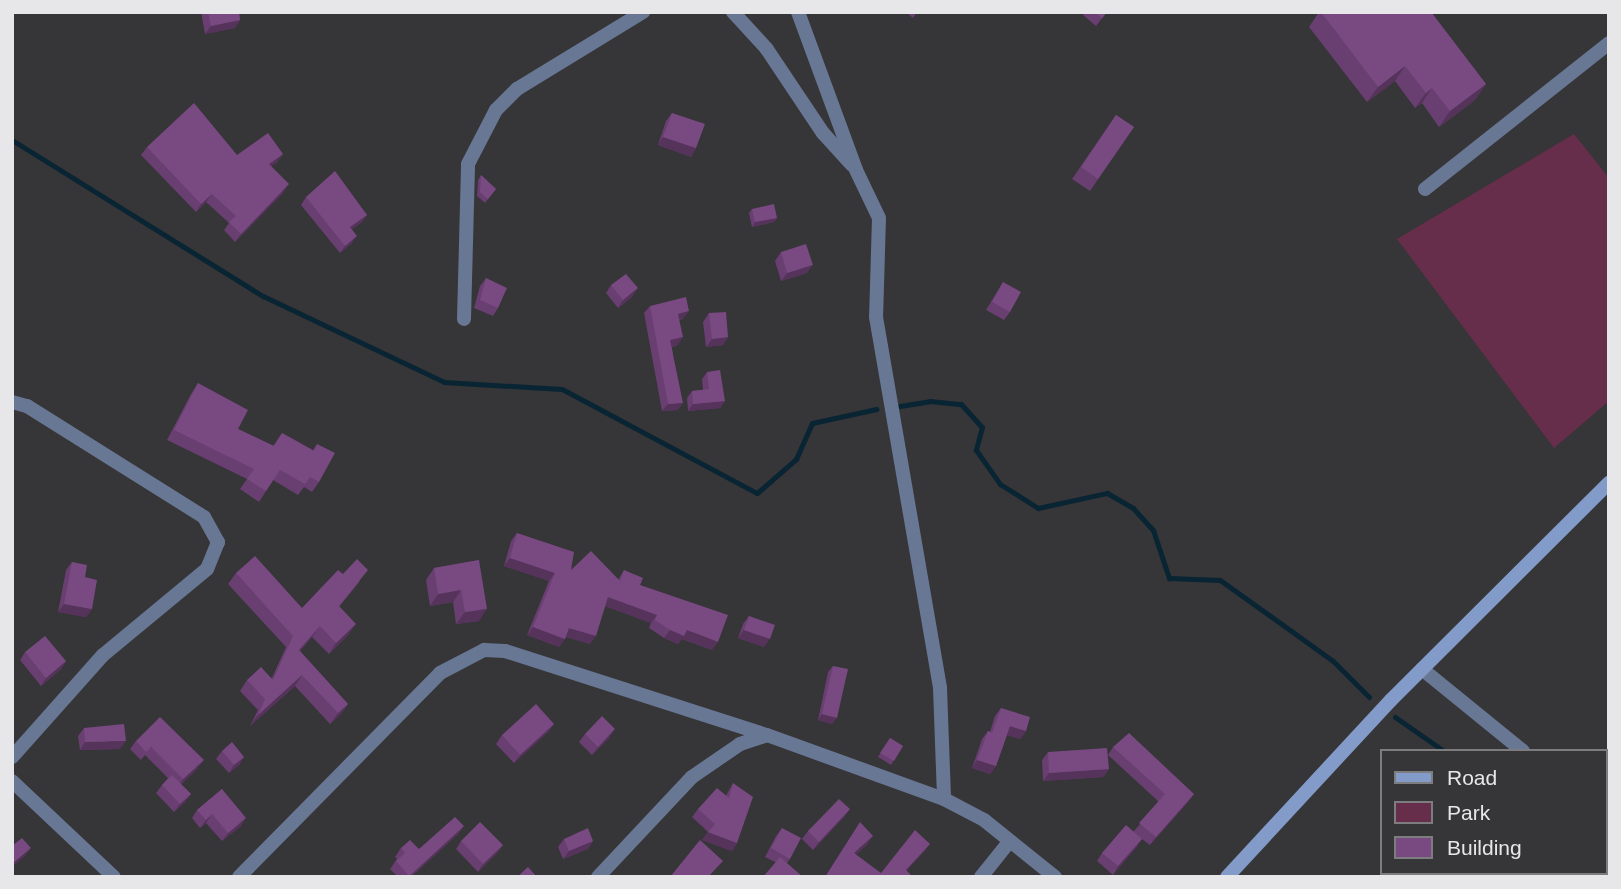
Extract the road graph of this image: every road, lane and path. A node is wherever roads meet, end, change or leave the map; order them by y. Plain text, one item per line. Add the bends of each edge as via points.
1 (643, 12) edge
2 (733, 12) edge
3 (798, 12) edge
4 (1609, 43) edge
5 (856, 170) junction
6 (1425, 189) dead end
7 (464, 318) dead end
8 (12, 402) edge
9 (1609, 483) edge
10 (1422, 669) junction
11 (767, 735) junction
12 (1521, 749) edge
13 (12, 757) edge
14 (12, 781) edge
15 (944, 799) junction
16 (1009, 842) junction
17 (114, 877) edge
18 (239, 877) edge
19 (598, 877) edge
20 (981, 877) edge
21 (1055, 877) edge
22 (1227, 877) edge

1 - 7 street via 517,89 496,110 468,164
2 - 5 street via 752,29 823,133
3 - 5 street
4 - 6 street
5 - 15 street via 879,218 876,317 940,688
8 - 13 street via 27,406 204,517 218,542 207,569 103,655
9 - 10 street
10 - 12 street
10 - 22 street
11 - 15 street
11 - 18 street via 505,651 484,650 440,673
11 - 19 street via 740,744 692,777
14 - 17 street
15 - 16 street via 984,820
16 - 20 street
16 - 21 street

